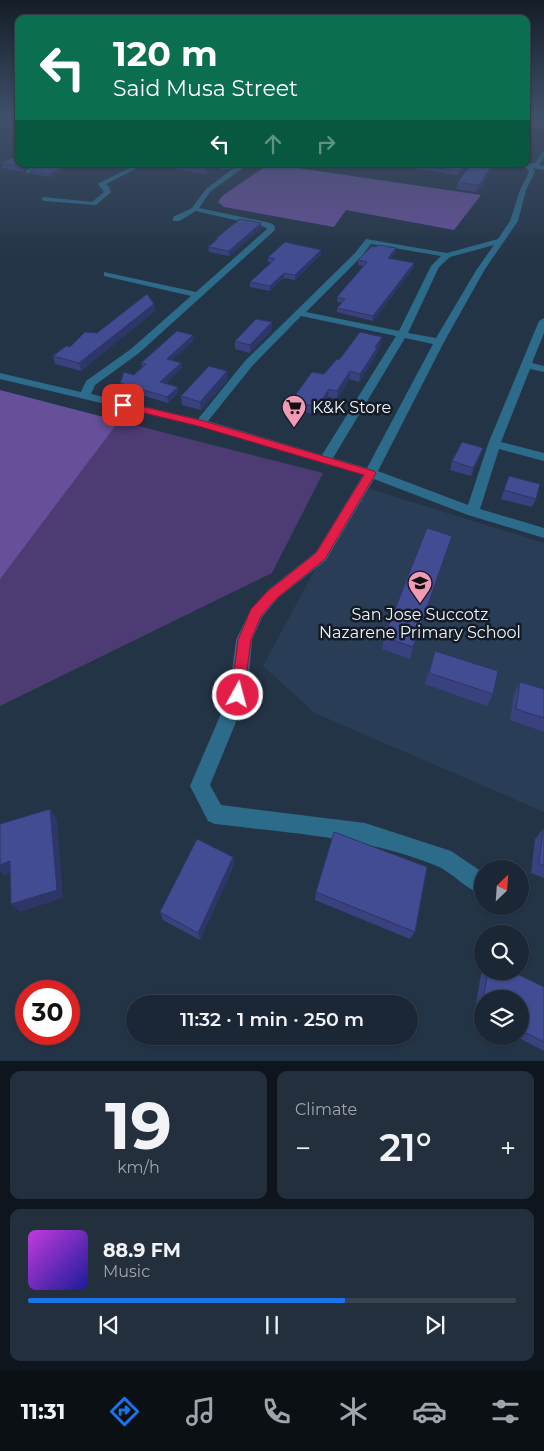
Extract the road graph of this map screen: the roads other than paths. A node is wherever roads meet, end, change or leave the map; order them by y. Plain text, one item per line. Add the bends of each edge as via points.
1 (538, 164) edge
2 (36, 167) edge
3 (136, 167) edge
4 (240, 167) edge
5 (530, 167) junction
6 (544, 168) edge
7 (28, 172) edge
8 (44, 199) dead end
9 (195, 208) junction
10 (176, 219) dead end
11 (502, 240) junction
12 (447, 255) junction
13 (107, 274) dead end
14 (196, 295) junction
15 (299, 314) junction
16 (544, 320) edge
17 (401, 336) junction
18 (439, 342) junction
19 (526, 365) junction
20 (544, 369) edge
21 (0, 376) edge
22 (84, 396) junction
23 (201, 423) junction
24 (494, 444) junction
25 (544, 457) edge
26 (325, 460) junction
27 (371, 473) junction
28 (473, 512) junction
29 (544, 533) edge
30 (474, 879) edge

1 - 5 street
2 - 7 street
3 - 8 street via 101,184 108,192 94,204
4 - 9 street via 215,185
5 - 6 street
5 - 11 street via 532,172 514,221
9 - 10 street
9 - 14 street via 271,227 269,233
11 - 12 street
11 - 18 street via 481,268
12 - 15 street via 369,241
12 - 17 street via 434,266
13 - 14 street
14 - 22 street via 135,351 90,383
15 - 17 street
15 - 23 street via 249,363
16 - 19 street
17 - 18 street
17 - 26 street
18 - 27 street
19 - 20 street
19 - 24 street
21 - 22 street
22 - 23 street
23 - 26 street
24 - 25 street
24 - 28 street
26 - 27 street
27 - 28 street
27 - 30 street via 320,556 273,594 256,613 244,640 238,695 200,786 215,814 364,833 444,858
28 - 29 street

